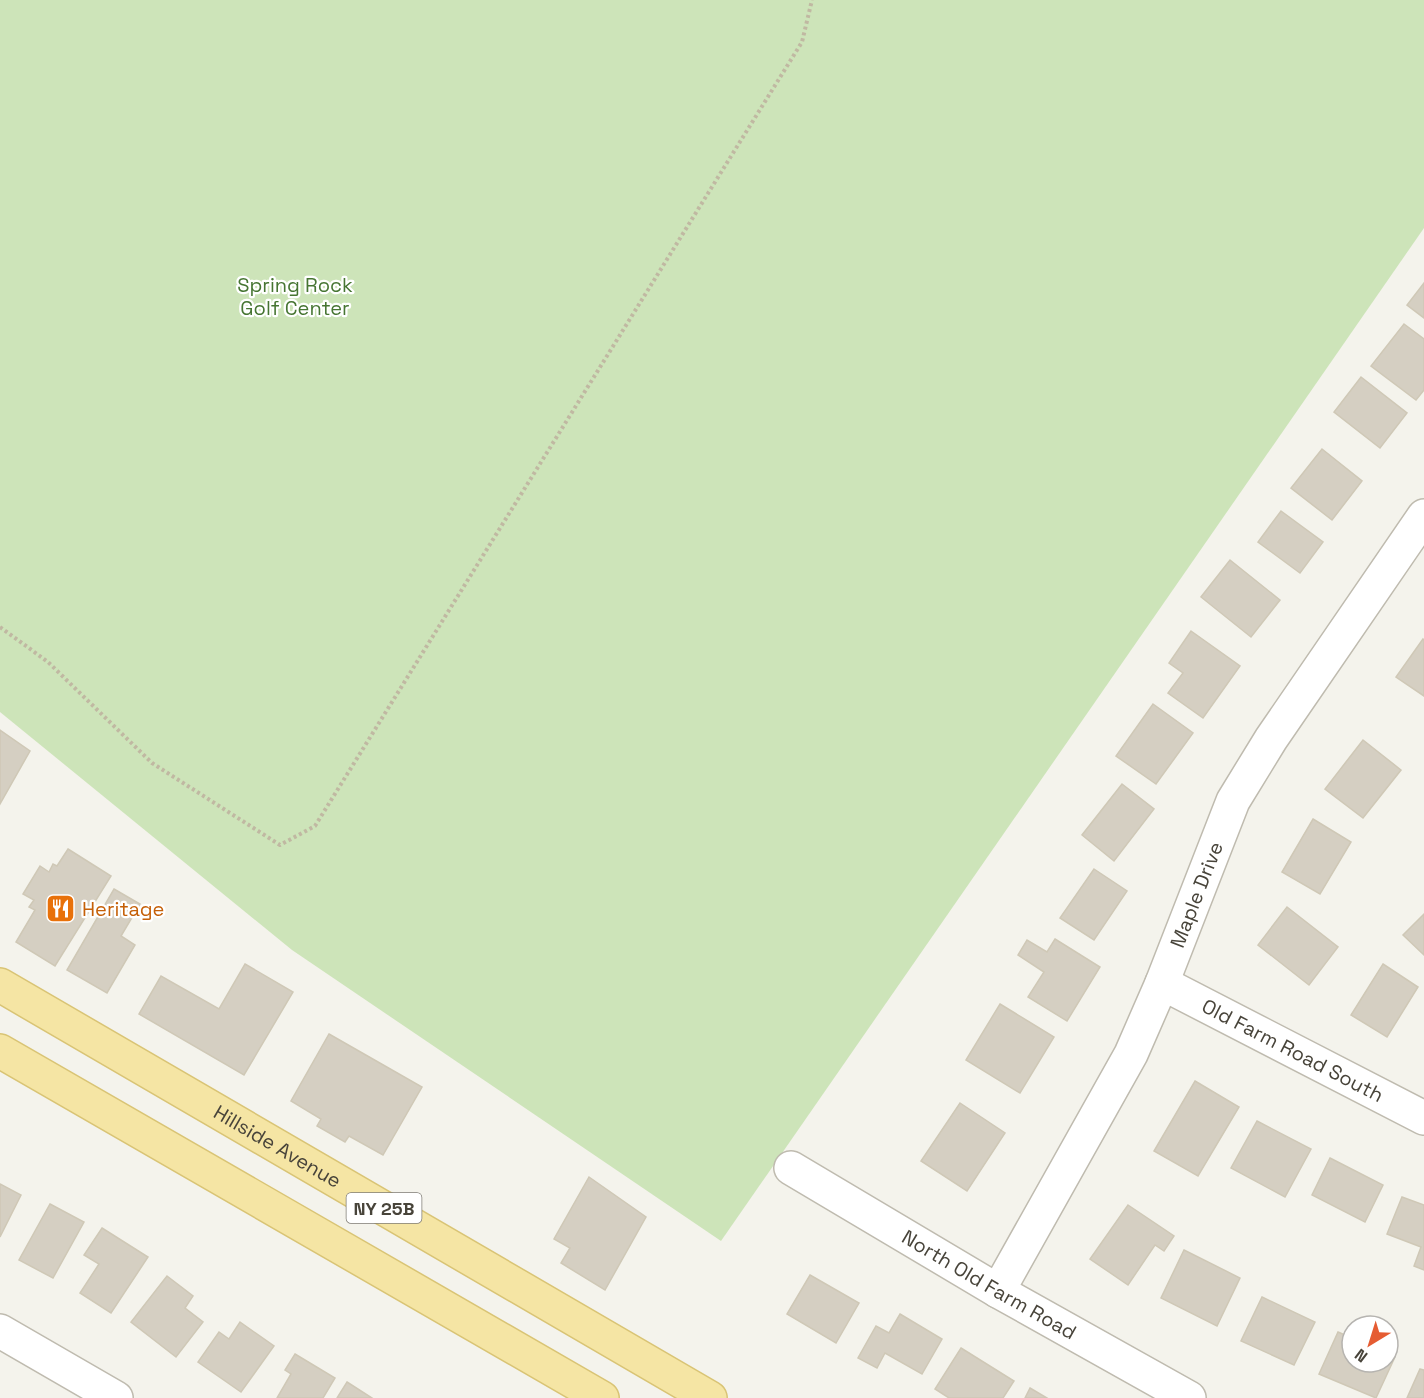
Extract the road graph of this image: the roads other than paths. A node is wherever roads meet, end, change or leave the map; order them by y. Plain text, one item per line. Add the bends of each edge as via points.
1 (1424, 516) edge
2 (1415, 550) edge
3 (1162, 983) junction
4 (0, 985) edge
5 (0, 1051) edge
6 (1424, 1118) edge
7 (791, 1168) dead end
8 (998, 1291) junction
9 (0, 1331) edge
10 (116, 1398) edge
11 (602, 1398) edge
12 (710, 1398) edge
13 (1189, 1398) edge

1 - 2 street, Maple Drive
2 - 3 street, Maple Drive via 1271,739 1233,801
3 - 6 street, Old Farm Road South
3 - 8 street, Maple Drive via 1131,1054
4 - 12 main road, Hillside Avenue / NY 25B
5 - 11 main road, NY 25B
7 - 8 street, North Old Farm Road
8 - 13 street, North Old Farm Road
9 - 10 street

